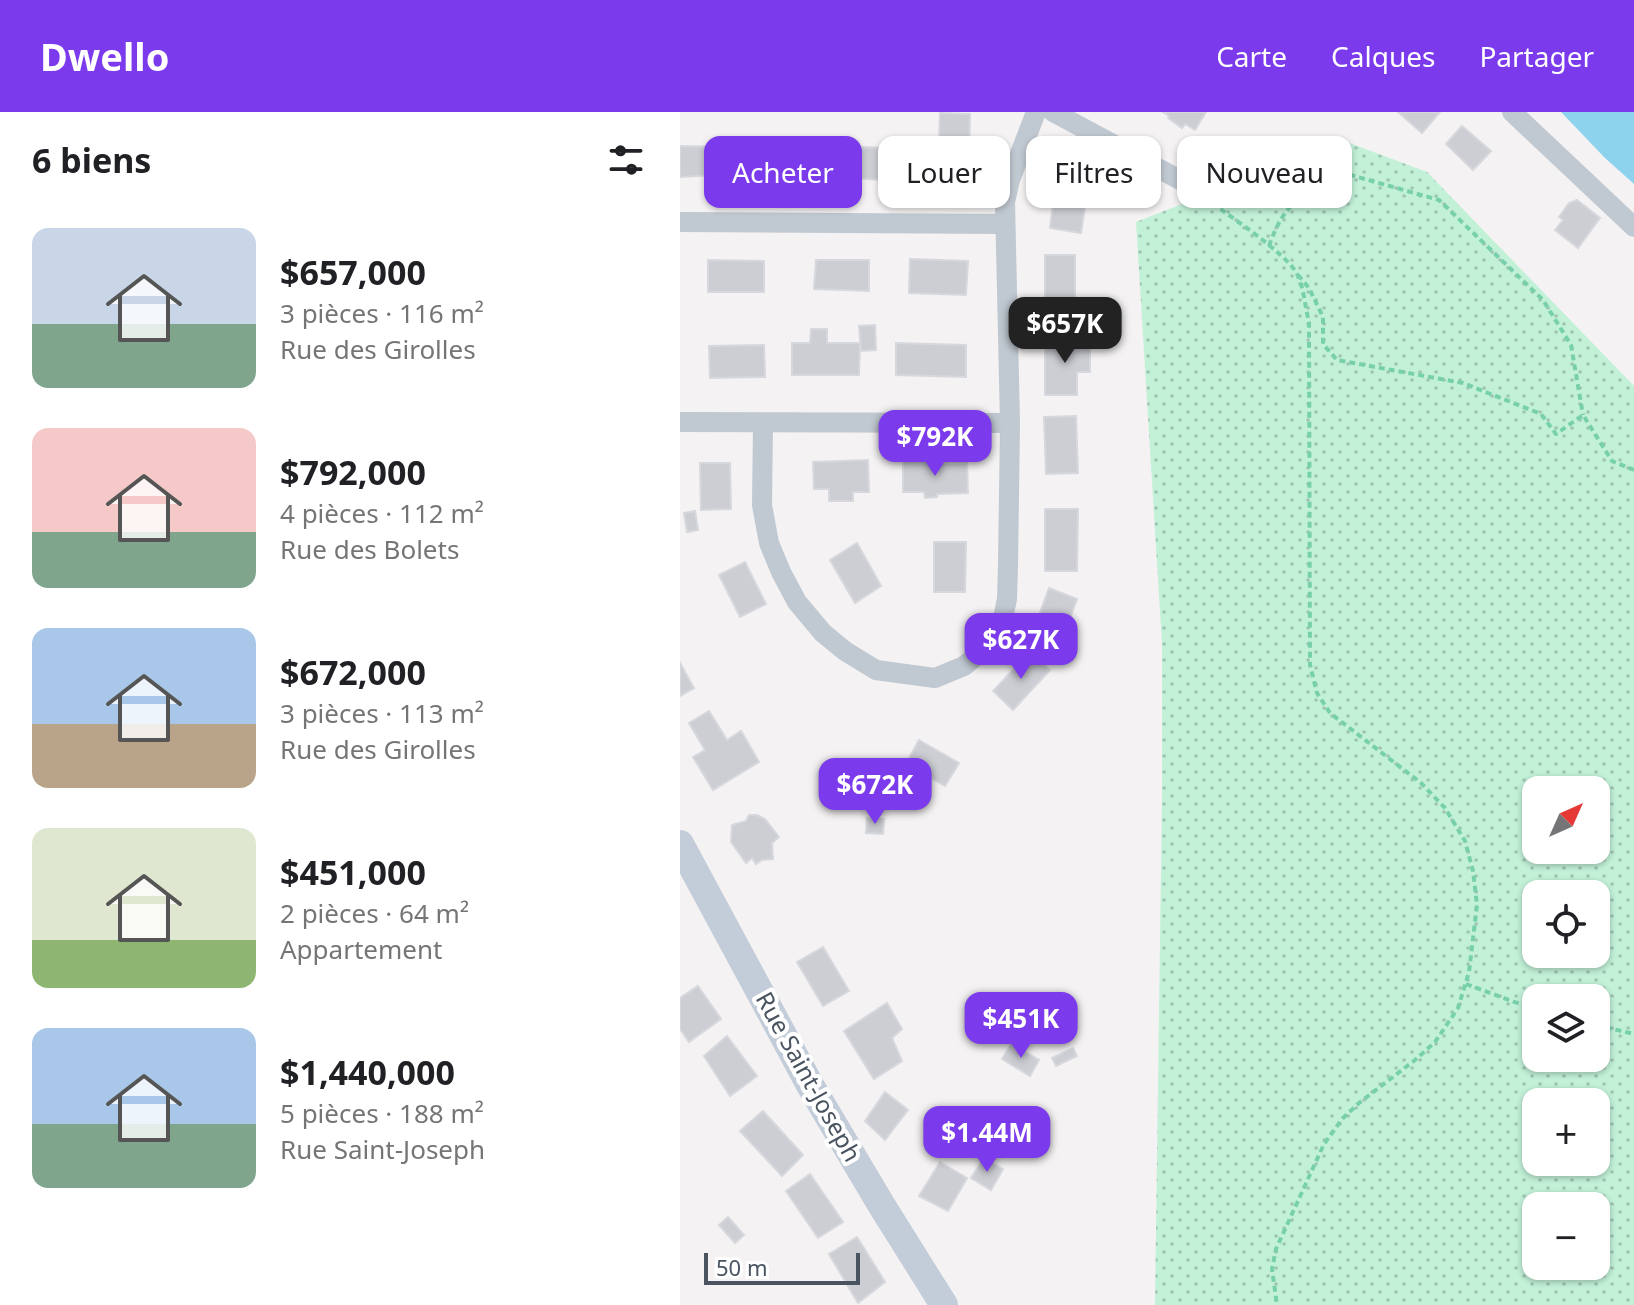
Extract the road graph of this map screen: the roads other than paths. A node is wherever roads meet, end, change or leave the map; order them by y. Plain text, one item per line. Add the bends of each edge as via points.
1 (1036, 112) edge
2 (1053, 112) edge
3 (1512, 112) edge
4 (1177, 178) edge
5 (680, 222) edge
6 (1004, 224) junction
7 (1634, 227) edge
8 (680, 422) edge
9 (1010, 423) junction
10 (763, 424) junction
11 (680, 844) edge
12 (944, 1305) edge

1 - 6 street via 1010,180
2 - 4 street
3 - 7 street
5 - 6 street
6 - 9 street
8 - 10 street
9 - 10 street
9 - 10 street via 1008,577 1002,623 986,648 964,666 935,678 876,670 823,633 797,602 769,543 762,505
11 - 12 street, Rue Saint-Joseph via 810,1085

